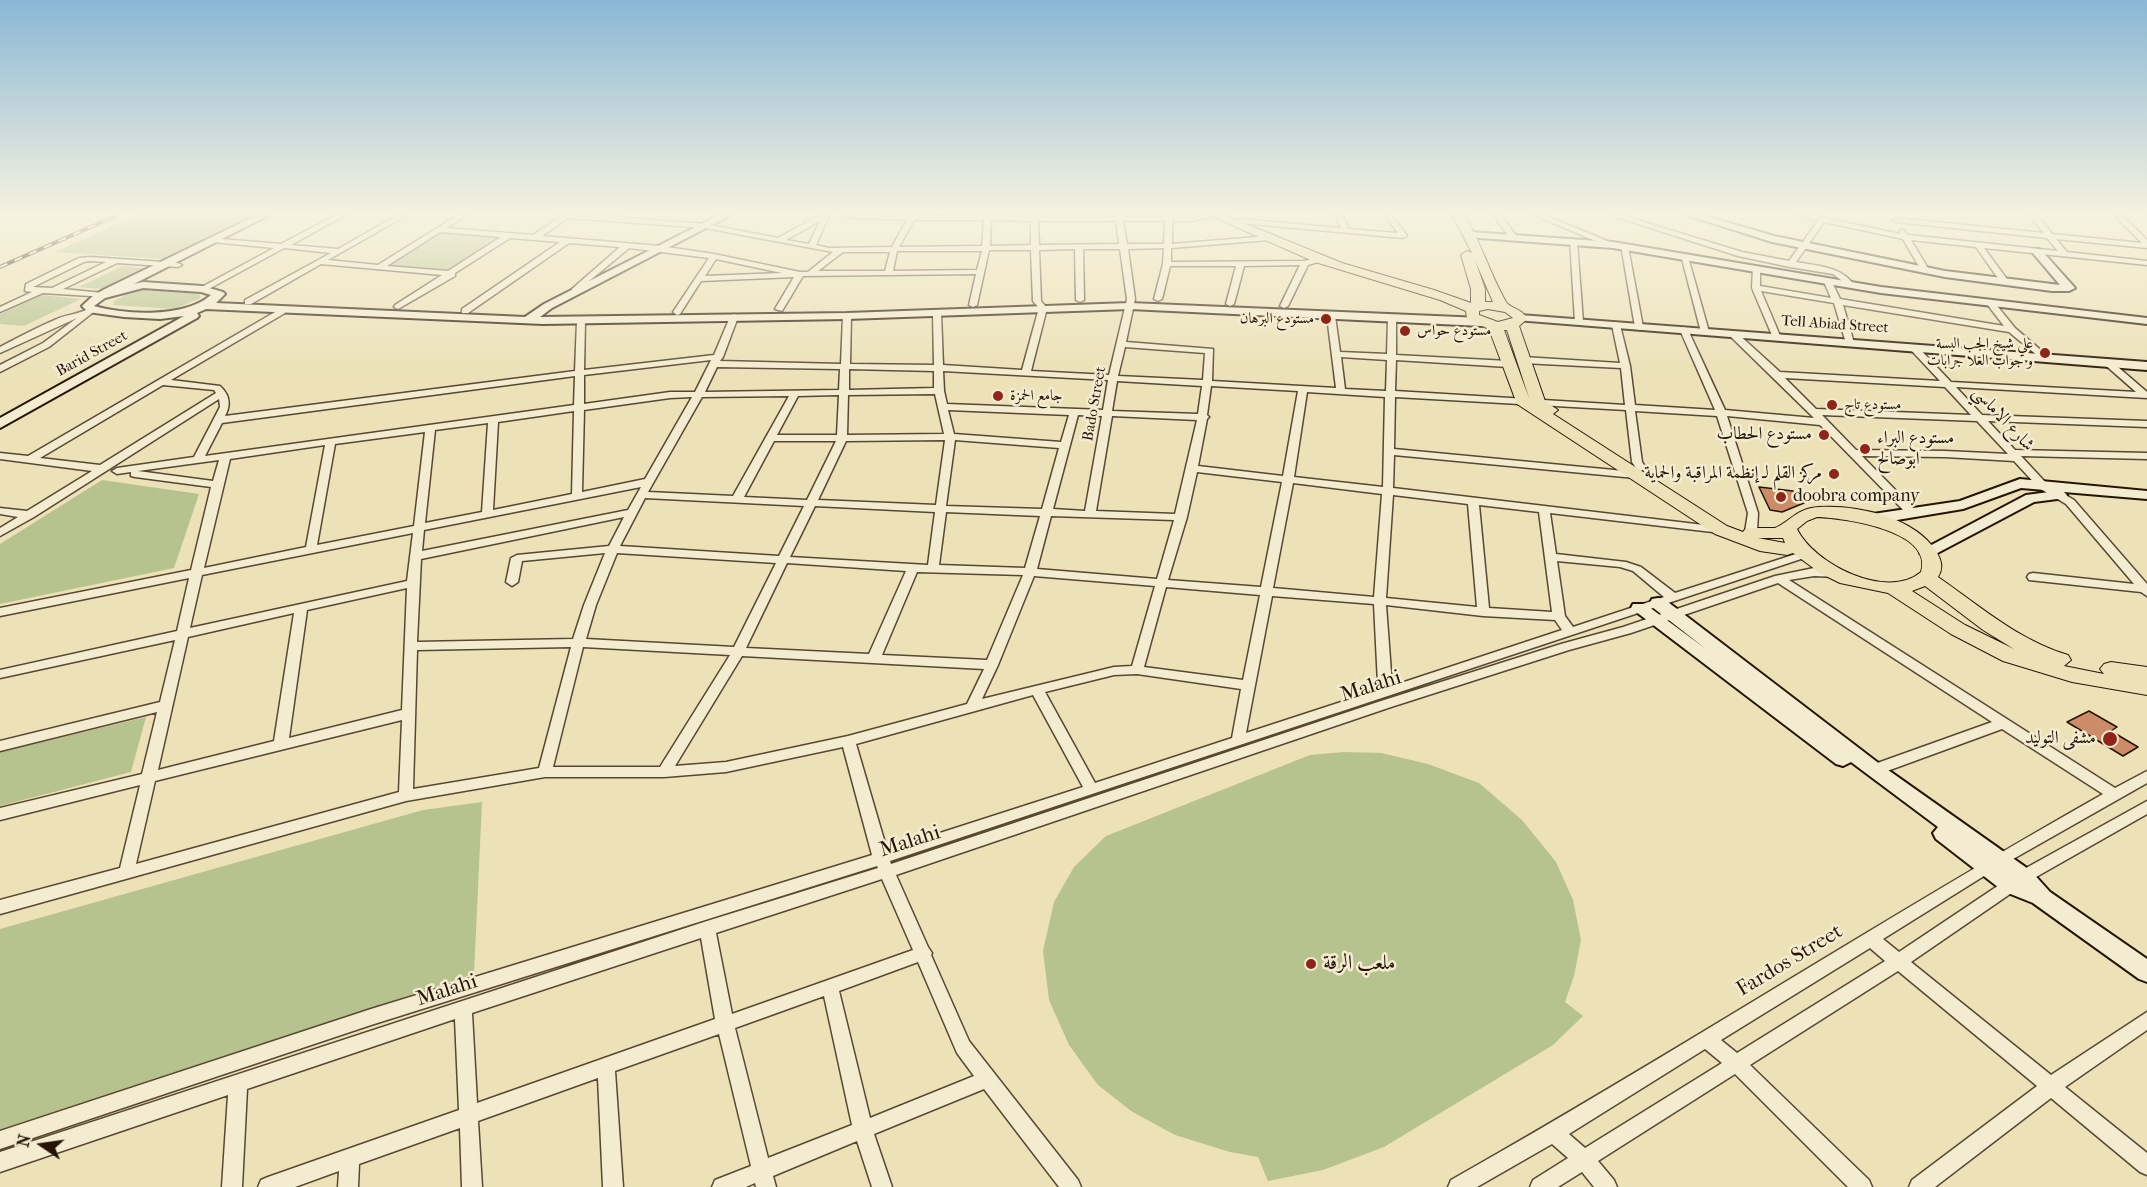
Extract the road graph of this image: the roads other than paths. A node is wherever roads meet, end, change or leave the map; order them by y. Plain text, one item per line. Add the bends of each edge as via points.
1 (61, 270) edge
2 (96, 270) edge
3 (152, 270) edge
4 (167, 270) edge
5 (237, 270) edge
6 (304, 270) edge
7 (408, 270) edge
8 (457, 270) edge
9 (524, 270) edge
10 (598, 270) edge
11 (619, 270) edge
12 (626, 270) edge
13 (705, 270) edge
14 (783, 270) edge
15 (815, 270) edge
16 (1037, 270) edge
17 (1079, 270) edge
18 (1127, 270) edge
19 (1165, 270) edge
20 (1239, 270) edge
21 (1306, 270) edge
22 (1347, 270) edge
23 (1365, 270) edge
24 (1472, 270) edge
25 (1486, 270) edge
26 (1575, 270) edge
27 (1624, 270) edge
28 (1688, 270) edge
29 (1754, 270) edge
30 (1762, 270) edge
31 (1825, 270) edge
32 (1928, 270) edge
33 (1997, 270) edge
34 (2053, 270) edge
35 (982, 272) joint
36 (888, 273) joint
37 (452, 274) junction
38 (800, 274) junction
39 (810, 274) junction
40 (699, 279) junction
41 (40, 281) junction
42 (1828, 282) junction
43 (2005, 282) junction
44 (70, 283) junction
45 (143, 285) junction
46 (1850, 285) junction
47 (1756, 288) junction
48 (202, 289) junction
49 (43, 290) junction
50 (54, 291) junction
51 (575, 291) junction
52 (103, 295) junction
53 (1158, 299) junction
54 (1080, 300) junction
55 (249, 302) junction
56 (1130, 303) junction
57 (1838, 303) junction
58 (973, 304) junction
59 (1040, 304) junction
60 (1230, 304) junction
61 (1991, 304) junction
62 (206, 305) junction
63 (1284, 306) junction
64 (398, 307) junction
65 (1502, 307) junction
66 (780, 309) junction
67 (1262, 309) junction
68 (0, 310) edge
69 (92, 310) junction
70 (282, 311) junction
71 (380, 311) junction
72 (465, 311) junction
73 (677, 312) junction
74 (937, 313) junction
75 (440, 314) junction
76 (177, 316) junction
77 (848, 316) junction
78 (1332, 316) junction
79 (539, 317) junction
80 (734, 317) junction
81 (1490, 317) junction
82 (1392, 319) junction
83 (581, 321) junction
84 (2147, 321) edge
85 (1579, 322) junction
86 (1616, 325) junction
87 (1639, 327) junction
88 (1684, 330) junction
89 (2012, 330) junction
90 (1705, 332) junction
91 (1733, 334) junction
92 (1777, 338) junction
93 (1850, 343) junction
94 (1122, 344) junction
95 (1914, 348) junction
96 (0, 350) edge
97 (1336, 354) junction
98 (1391, 357) junction
99 (2047, 358) junction
100 (717, 361) junction
101 (1516, 362) junction
102 (2108, 363) junction
103 (1625, 366) junction
104 (2147, 366) edge
105 (846, 368) junction
106 (939, 368) junction
107 (0, 369) edge
108 (580, 374) junction
109 (1026, 374) junction
110 (1777, 375) junction
111 (1113, 379) junction
112 (162, 382) junction
113 (1208, 384) junction
114 (1947, 384) junction
115 (1303, 389) junction
116 (939, 391) junction
117 (1341, 391) junction
118 (844, 392) junction
119 (222, 393) junction
120 (795, 393) junction
121 (1390, 394) junction
122 (2146, 394) edge
123 (700, 395) junction
124 (1530, 402) junction
125 (943, 407) junction
126 (580, 408) junction
127 (1632, 409) junction
128 (1813, 412) junction
129 (0, 413) edge
130 (1074, 413) junction
131 (1722, 414) junction
132 (1109, 415) junction
133 (1204, 417) junction
134 (1979, 418) junction
135 (220, 420) junction
136 (493, 421) junction
137 (1822, 422) junction
138 (0, 424) edge
139 (2147, 424) edge
140 (430, 429) junction
141 (950, 437) junction
142 (770, 438) junction
143 (842, 439) junction
144 (330, 443) junction
145 (1066, 445) junction
146 (1388, 451) junction
147 (1855, 453) junction
148 (2014, 455) junction
149 (0, 456) edge
150 (2147, 456) edge
151 (225, 458) junction
152 (29, 460) junction
153 (197, 461) junction
154 (1191, 468) junction
155 (99, 469) junction
156 (117, 471) junction
157 (1638, 471) junction
158 (1288, 479) junction
159 (648, 482) junction
160 (216, 485) junction
161 (2043, 486) junction
162 (1388, 491) junction
163 (640, 495) junction
164 (2060, 495) junction
165 (2147, 495) edge
166 (577, 496) junction
167 (737, 499) junction
168 (1683, 500) junction
169 (811, 501) junction
170 (1473, 501) junction
171 (2147, 503) edge
172 (941, 509) junction
173 (1544, 509) junction
174 (0, 511) edge
175 (632, 512) junction
176 (1047, 513) junction
177 (1912, 513) junction
178 (487, 514) junction
179 (30, 515) junction
180 (1090, 515) junction
181 (1181, 517) junction
182 (1873, 519) junction
183 (420, 527) junction
184 (1721, 530) junction
185 (1751, 532) junction
186 (0, 533) edge
187 (1795, 544) junction
188 (312, 549) junction
189 (613, 549) junction
190 (1928, 553) junction
191 (417, 556) junction
192 (1551, 557) junction
193 (783, 560) junction
194 (913, 568) junction
195 (933, 568) junction
196 (1030, 572) junction
197 (198, 573) junction
198 (1835, 574) junction
199 (2033, 577) dead end
200 (1927, 578) junction
201 (1779, 579) junction
202 (512, 582) dead end
203 (1160, 582) junction
204 (413, 583) junction
205 (1892, 587) junction
206 (2146, 590) edge
207 (1267, 592) junction
208 (1380, 601) junction
209 (301, 608) junction
210 (1639, 608) joint
211 (1665, 609) junction
212 (0, 612) edge
213 (1483, 612) junction
214 (1559, 616) junction
215 (1570, 632) junction
216 (183, 634) junction
217 (577, 643) junction
218 (411, 646) junction
219 (738, 652) junction
220 (873, 658) junction
221 (992, 665) junction
222 (1137, 670) junction
223 (0, 674) edge
224 (2147, 674) edge
225 (1248, 685) junction
226 (1038, 688) junction
227 (2147, 688) edge
228 (1389, 691) junction
229 (166, 705) junction
230 (972, 706) junction
231 (409, 713) junction
232 (2002, 724) junction
233 (848, 741) junction
234 (1238, 741) junction
235 (281, 744) junction
236 (0, 746) edge
237 (1875, 770) junction
238 (545, 772) junction
239 (664, 772) junction
240 (149, 776) junction
241 (2147, 776) edge
242 (1091, 788) junction
243 (2115, 795) junction
244 (406, 796) junction
245 (2147, 807) edge
246 (0, 814) edge
247 (1993, 864) junction
248 (885, 865) junction
249 (126, 874) junction
250 (2017, 881) junction
251 (0, 907) edge
252 (707, 928) junction
253 (1870, 939) junction
254 (924, 953) junction
255 (1899, 962) junction
256 (2147, 972) edge
257 (830, 987) junction
258 (463, 1008) junction
259 (2147, 1020) edge
260 (725, 1024) junction
261 (1706, 1039) junction
262 (1737, 1064) junction
263 (606, 1066) junction
264 (988, 1079) junction
265 (238, 1082) junction
266 (2050, 1086) junction
267 (469, 1114) junction
268 (863, 1130) junction
269 (1552, 1133) junction
270 (0, 1140) edge
271 (350, 1157) junction
272 (1585, 1160) junction
273 (0, 1161) edge
274 (2147, 1165) edge
275 (764, 1179) edge
276 (232, 1187) edge
277 (268, 1187) edge
278 (348, 1187) edge
279 (472, 1187) edge
280 (613, 1187) edge
281 (722, 1187) edge
282 (882, 1187) edge
283 (1071, 1187) edge
284 (1458, 1187) edge
285 (1540, 1187) edge
286 (1607, 1187) edge
287 (1862, 1187) edge
288 (1919, 1187) edge

1 - 41 street
2 - 44 street
3 - 52 main road
4 - 45 main road
5 - 48 street
6 - 55 street
7 - 37 street
8 - 37 street
9 - 72 street
10 - 51 street
11 - 51 main road
12 - 79 main road
13 - 40 street
14 - 38 street
15 - 39 street
16 - 59 street
17 - 54 street
18 - 56 street, Bado Street
19 - 53 street
20 - 60 street
21 - 63 street
22 - 81 main road via 1450,299
23 - 81 main road via 1456,295
24 - 81 main road
25 - 65 main road
26 - 85 street
27 - 87 street
28 - 90 street
29 - 47 street
30 - 42 main road
31 - 46 street via 1835,272
32 - 43 main road
33 - 43 street
34 - 43 main road via 2069,288
35 - 36 street
35 - 58 street
36 - 39 street
37 - 64 street
38 - 39 street
38 - 40 street
38 - 66 street
40 - 73 street
41 - 44 street
41 - 49 street via 28,289
42 - 46 main road
42 - 57 street
44 - 50 street
45 - 48 main road
45 - 52 main road
46 - 61 main road
47 - 57 street
47 - 92 street
48 - 62 main road via 219,294
49 - 50 street
49 - 68 street
50 - 52 street
51 - 79 main road
52 - 69 main road via 88,306
53 - 56 main road
53 - 60 main road
54 - 56 main road
54 - 59 main road
55 - 62 main road
55 - 71 main road
56 - 59 main road
56 - 67 main road
56 - 94 street, Bado Street
57 - 89 street
57 - 93 street
58 - 59 main road
58 - 66 main road
59 - 74 main road
59 - 109 street
60 - 67 main road
61 - 84 main road
61 - 89 street
62 - 70 main road
62 - 76 main road
62 - 138 main road, Barid Street via 191,318
63 - 67 main road
63 - 81 main road
64 - 71 main road
64 - 75 main road
65 - 81 main road
65 - 81 main road via 1514,311
66 - 73 main road
67 - 78 main road
69 - 76 main road
69 - 96 street via 61,320
69 - 107 street via 46,345
70 - 71 main road
70 - 112 street
71 - 75 main road
72 - 75 main road
72 - 79 main road
73 - 79 main road
74 - 77 main road
74 - 106 street
75 - 79 main road
76 - 129 main road, Barid Street
77 - 80 main road
77 - 105 street
78 - 82 main road
78 - 97 street
79 - 83 main road
80 - 83 main road
80 - 100 street
81 - 82 main road
81 - 85 main road, Tell Abiad Street
81 - 101 main road
82 - 98 street
83 - 108 street
85 - 86 main road, Tell Abiad Street
86 - 87 main road, Tell Abiad Street
86 - 103 street
87 - 88 main road, Tell Abiad Street
88 - 90 main road, Tell Abiad Street
88 - 131 street
89 - 99 street
90 - 91 main road, Tell Abiad Street
91 - 92 main road, Tell Abiad Street
91 - 110 street
92 - 93 main road, Tell Abiad Street
93 - 95 main road, Tell Abiad Street
94 - 111 street, Bado Street
94 - 113 street via 1210,351
95 - 99 main road, Tell Abiad Street
95 - 114 street, شارع الاماسي
97 - 98 street
97 - 117 street
98 - 101 street
98 - 121 street
99 - 102 main road, Tell Abiad Street
100 - 105 street
100 - 108 street via 655,363
100 - 123 street
101 - 103 street
101 - 124 main road
102 - 104 main road, Tell Abiad Street
102 - 122 street
103 - 127 street
105 - 106 street
105 - 118 street
106 - 109 street
106 - 116 street
108 - 126 street
108 - 135 street
109 - 111 street
110 - 114 street
110 - 128 street
111 - 113 street
111 - 132 street, Bado Street
112 - 119 street via 217,388
112 - 152 street
113 - 115 street
113 - 133 street
114 - 122 street
114 - 134 street, شارع الاماسي
115 - 117 street
115 - 158 street
116 - 118 street
116 - 125 street
117 - 121 street
118 - 120 street
118 - 143 street
119 - 135 street via 225,407
119 - 155 street
120 - 123 street
120 - 142 street
121 - 124 street
121 - 146 street
123 - 126 street via 670,395
123 - 159 street
124 - 127 street
124 - 157 main road
125 - 130 street
125 - 141 street
126 - 136 street
126 - 166 street
127 - 131 street
127 - 157 street
128 - 134 street
128 - 137 street
130 - 132 street
130 - 145 street
131 - 137 street
131 - 185 street via 1752,513
132 - 133 street
132 - 180 street, Bado Street
133 - 154 street
134 - 139 street
134 - 148 street, شارع الاماسي
135 - 153 street
136 - 140 street
136 - 178 street
137 - 147 street
140 - 144 street
140 - 183 street
141 - 143 street
141 - 145 street
141 - 172 street
142 - 143 street
142 - 167 street
143 - 169 street
144 - 151 street
144 - 188 street
145 - 176 street
146 - 157 street
146 - 162 street
147 - 148 street
147 - 177 street
148 - 150 street
148 - 161 street, شارع الاماسي
149 - 152 street
151 - 153 street
151 - 160 street
152 - 155 street
153 - 156 street
154 - 158 street
154 - 181 street
155 - 156 street
155 - 179 street
156 - 160 street
157 - 168 main road
158 - 162 street
158 - 207 street
159 - 163 street
159 - 166 street
160 - 197 street
161 - 164 street, شارع الاماسي
161 - 165 main road
161 - 177 main road via 2020,483 1963,505
162 - 170 street
162 - 208 street
163 - 167 street
163 - 175 street
164 - 171 main road
164 - 190 main road via 2031,498
164 - 206 street, شارع الاماسي
166 - 178 street
167 - 169 street
168 - 184 main road
168 - 185 main road
169 - 172 street
169 - 193 street
170 - 173 street
170 - 213 street
172 - 176 street
172 - 195 street
173 - 184 street
173 - 192 street
174 - 179 street
175 - 189 street
175 - 191 street
176 - 180 street
176 - 196 street
177 - 182 main road
178 - 183 street
179 - 186 street
180 - 181 street
181 - 203 street
182 - 187 main road via 1853,514 1803,515 1794,521
182 - 190 main road via 1906,534
183 - 188 street
183 - 191 street
184 - 187 main road via 1760,545 1786,549
185 - 187 main road via 1777,534
187 - 198 main road
187 - 211 street, Malahi
188 - 197 street
189 - 193 street
189 - 202 street via 516,558
189 - 217 street
190 - 200 main road via 1932,571
191 - 204 street
192 - 211 street via 1609,561 1637,569
192 - 214 street
193 - 194 street
193 - 219 street
194 - 195 street
194 - 220 street
195 - 196 street
196 - 203 street
196 - 221 street
197 - 212 street
197 - 216 street
198 - 201 street, Malahi via 1814,572
198 - 205 main road
199 - 206 street
200 - 205 main road via 1912,585
200 - 224 main road via 2023,646 2058,660
201 - 211 street, Malahi
201 - 232 street
203 - 207 street
203 - 222 street
204 - 209 street
204 - 218 street
205 - 227 main road via 2027,663 2062,674
207 - 208 street
207 - 225 street
208 - 213 street
208 - 228 street via 1385,684
209 - 216 street
209 - 235 street
210 - 211 main road
210 - 215 street, Malahi
211 - 237 main road
211 - 247 main road
211 - 248 street, Malahi via 1386,704
213 - 214 street
214 - 215 street
215 - 228 street, Malahi
216 - 223 street
216 - 229 street
217 - 218 street
217 - 219 street
217 - 238 street
218 - 231 street
219 - 220 street
219 - 239 street
220 - 221 street
221 - 230 street
222 - 225 street
222 - 226 street via 1114,671
225 - 234 street
226 - 230 street
226 - 242 street
228 - 234 street, Malahi
229 - 236 street
229 - 240 street
230 - 233 street
231 - 235 street
231 - 244 street
232 - 237 street
232 - 243 street
233 - 239 street via 726,766
233 - 248 street
234 - 242 street, Malahi
235 - 240 street
237 - 247 main road
238 - 239 street
238 - 244 street
240 - 246 street
240 - 249 street
241 - 243 street, Fardos Street
242 - 248 street, Malahi
243 - 247 street, Fardos Street
244 - 249 street
245 - 250 street
247 - 250 main road
247 - 253 street, Fardos Street
248 - 252 street, Malahi
248 - 254 street
248 - 270 street, Malahi via 372,1017
249 - 251 street
250 - 255 street
250 - 256 main road
252 - 258 street, Malahi
252 - 260 street
253 - 255 street
253 - 261 street, Fardos Street
254 - 257 street
254 - 264 street via 963,1047
255 - 262 street
255 - 266 street
257 - 260 street
257 - 268 street
258 - 265 street, Malahi
258 - 267 street
259 - 266 street
260 - 263 street
260 - 275 street
261 - 262 street
261 - 269 street, Fardos Street
262 - 272 street
262 - 287 street
263 - 267 street
263 - 280 street
264 - 268 street
264 - 283 street
265 - 273 street, Malahi
265 - 276 street
266 - 274 street
266 - 288 street
267 - 271 street
267 - 279 street
268 - 275 street
268 - 282 street
269 - 272 street
269 - 284 street, Fardos Street
271 - 277 street
271 - 278 street
272 - 285 street
272 - 286 street
275 - 281 street

